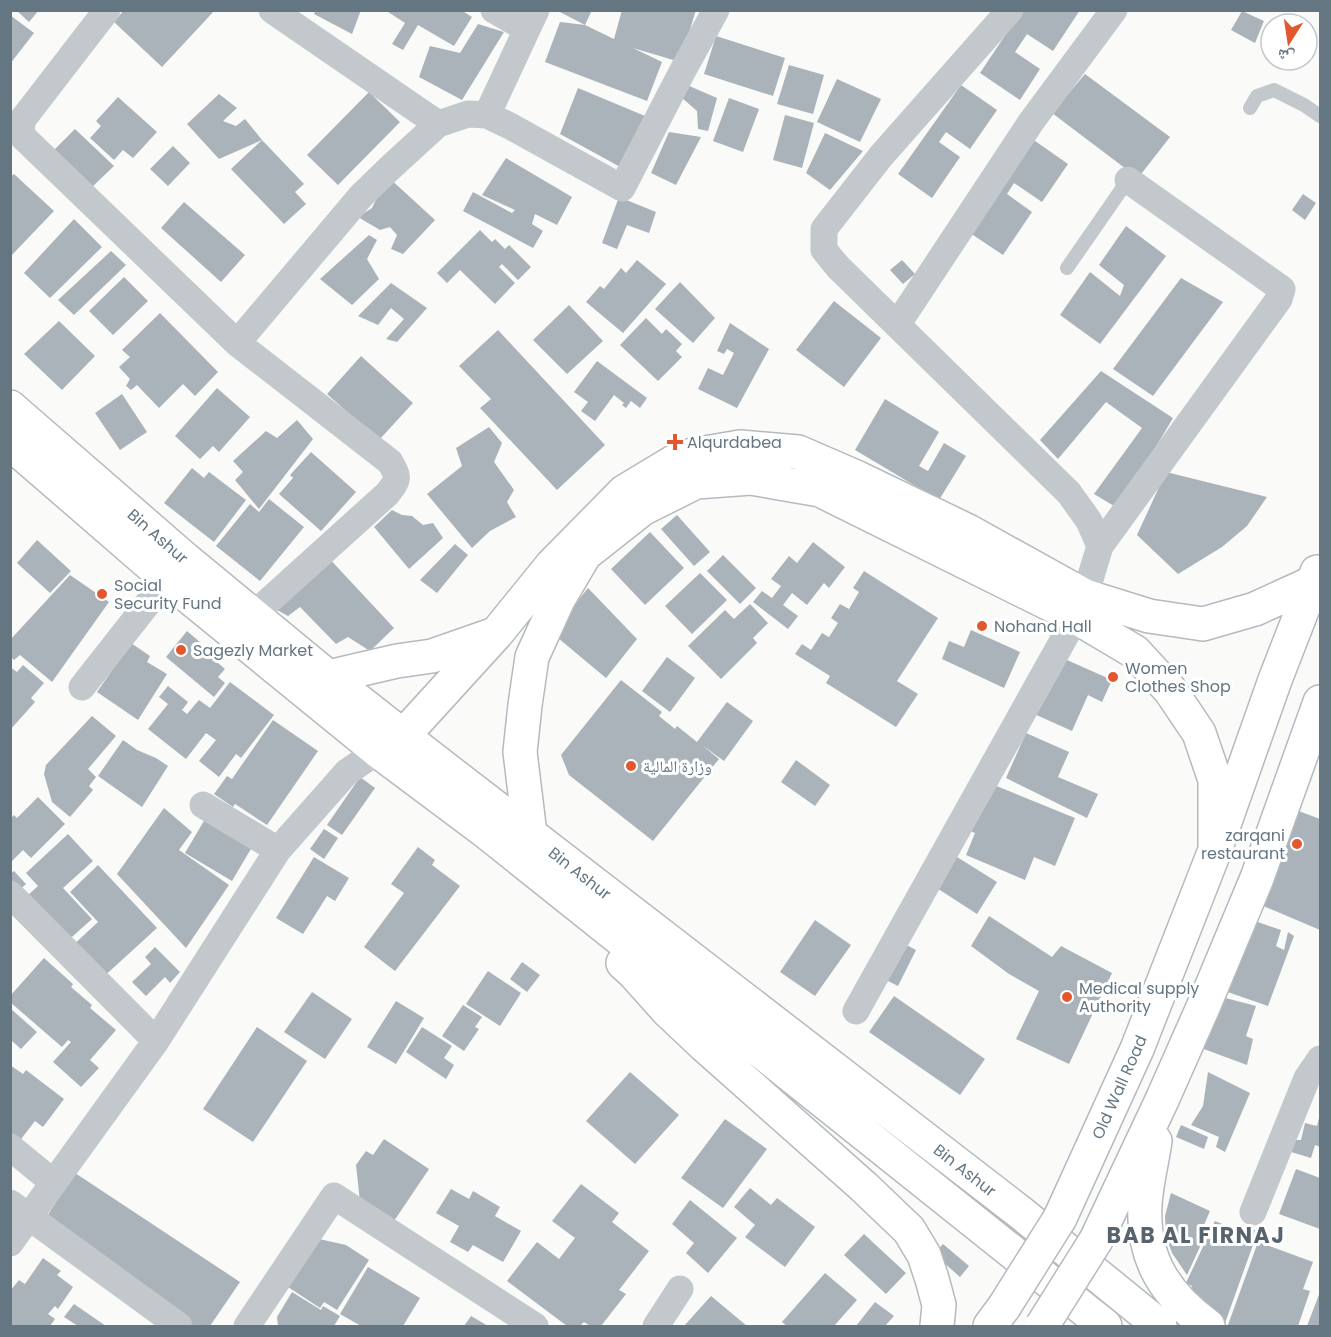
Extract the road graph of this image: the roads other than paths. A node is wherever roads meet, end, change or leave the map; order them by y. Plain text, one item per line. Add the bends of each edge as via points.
1 (107, 10) edge
2 (272, 10) edge
3 (494, 10) edge
4 (716, 10) edge
5 (1010, 10) edge
6 (1114, 10) edge
7 (532, 20) edge
8 (1250, 108) dead end
9 (487, 115) junction
10 (1320, 116) edge
11 (438, 124) junction
12 (1128, 180) joint
13 (1066, 268) dead end
14 (897, 325) junction
15 (237, 343) junction
16 (10, 406) edge
17 (10, 443) edge
18 (1100, 546) junction
19 (1316, 574) edge
20 (167, 579) junction
21 (1081, 606) junction
22 (253, 615) junction
23 (496, 634) junction
24 (328, 677) junction
25 (82, 687) dead end
26 (1320, 702) edge
27 (391, 744) junction
28 (203, 805) dead end
29 (486, 831) junction
30 (530, 834) junction
31 (278, 850) junction
32 (1215, 850) junction
33 (10, 894) edge
34 (856, 1011) dead end
35 (156, 1041) junction
36 (1320, 1059) edge
37 (1162, 1100) junction
38 (10, 1147) edge
39 (54, 1183) junction
40 (20, 1209) edge
41 (1253, 1212) dead end
42 (10, 1243) edge
43 (680, 1289) dead end
44 (997, 1317) edge
45 (179, 1326) edge
46 (247, 1326) edge
47 (535, 1326) edge
48 (656, 1326) edge
49 (937, 1326) edge
50 (1042, 1326) edge
51 (1105, 1326) edge
52 (1160, 1326) edge
53 (1208, 1326) edge

1 - 15 street via 22,118 23,137
2 - 11 street
3 - 7 street
4 - 9 street via 622,189
5 - 14 street via 881,156 824,229 824,250
6 - 14 street via 1031,122
7 - 9 street
8 - 10 lane via 1257,96 1274,90
9 - 11 street via 468,114
11 - 15 street via 361,196
12 - 13 lane
12 - 18 street via 1282,289 1279,299
14 - 18 street via 1069,494 1089,520
15 - 22 street via 390,462 397,475 397,482 387,494
16 - 22 main road, Bin Ashur
17 - 20 main road
18 - 21 street
19 - 21 main road via 1255,609 1203,624
19 - 32 main road, Old Wall Road
20 - 25 street
20 - 27 main road
21 - 23 main road via 968,531 858,478 798,452 740,447 682,458 624,492 552,565
21 - 30 main road via 820,490 751,478 696,482 642,509 585,554 558,600 532,657 525,705 520,752
21 - 32 main road via 1135,652 1170,690 1199,733 1215,780
21 - 34 street
22 - 24 main road, Bin Ashur
23 - 24 main road via 432,656
23 - 27 main road
24 - 27 main road, Bin Ashur
26 - 37 main road via 1257,878
27 - 29 main road
27 - 30 main road, Bin Ashur
27 - 31 street via 347,772
28 - 31 street
29 - 49 main road via 690,1032 909,1230 932,1279 939,1305
29 - 51 main road
30 - 52 main road, Bin Ashur via 1021,1213
31 - 35 street
32 - 44 main road, Old Wall Road, bridge via 1137,1049 1060,1218
33 - 35 street
35 - 39 street
36 - 41 street via 1307,1078
37 - 50 main road, bridge via 1096,1240
37 - 53 main road via 1145,1204 1145,1228 1159,1274 1180,1303
38 - 39 street
39 - 40 street
40 - 42 street
40 - 45 street
43 - 48 street
46 - 47 street via 334,1196

